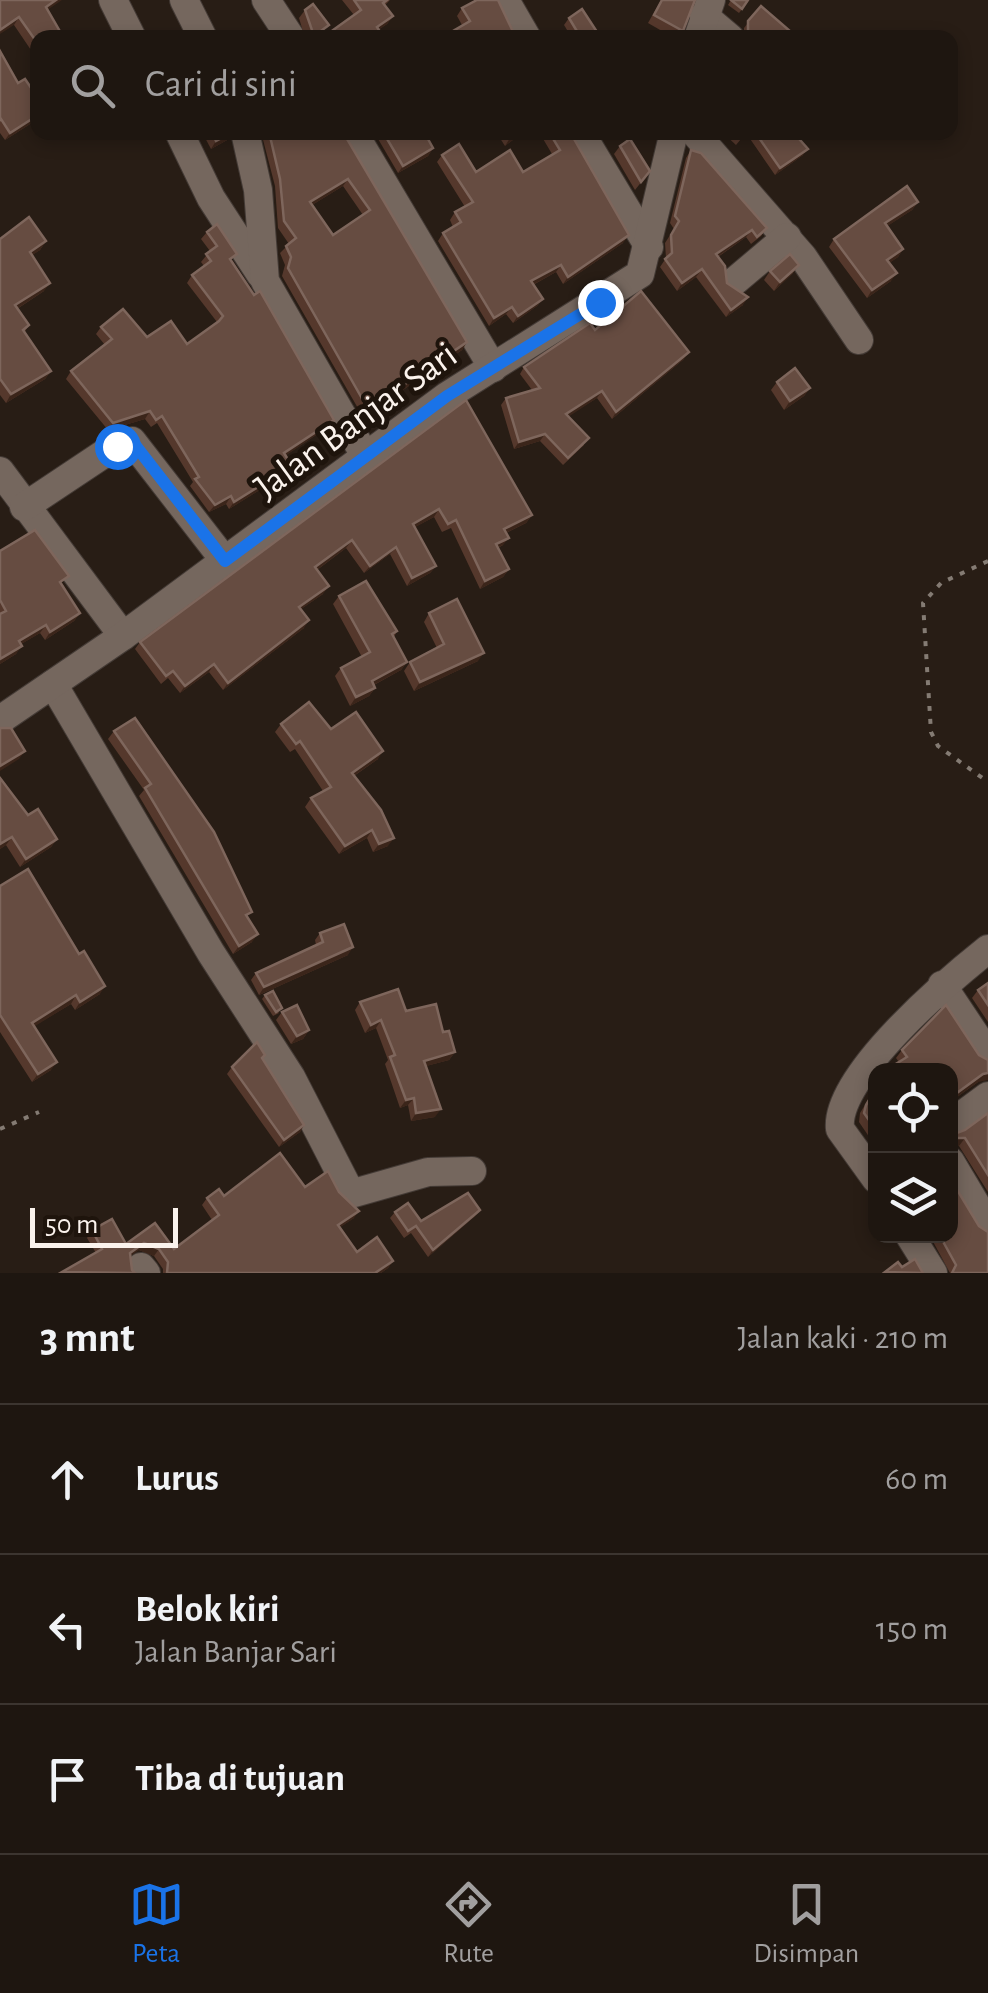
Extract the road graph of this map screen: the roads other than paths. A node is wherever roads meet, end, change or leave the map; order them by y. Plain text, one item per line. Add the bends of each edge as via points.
1 (114, 0) edge
2 (184, 0) edge
3 (266, 0) edge
4 (505, 0) edge
5 (128, 30) edge
6 (199, 30) edge
7 (286, 30) edge
8 (522, 30) edge
9 (183, 140) edge
10 (247, 140) edge
11 (359, 140) edge
12 (585, 140) edge
13 (672, 140) edge
14 (701, 140) edge
15 (787, 238) junction
16 (648, 247) junction
17 (736, 280) dead end
18 (265, 281) junction
19 (859, 340) dead end
20 (493, 368) junction
21 (367, 459) junction
22 (0, 471) edge
23 (24, 507) junction
24 (225, 561) junction
25 (122, 636) junction
26 (53, 684) junction
27 (0, 720) edge
28 (988, 949) edge
29 (942, 984) junction
30 (988, 1054) edge
31 (890, 1059) edge
32 (988, 1096) edge
33 (958, 1118) edge
34 (868, 1167) edge
35 (472, 1171) dead end
36 (958, 1174) edge
37 (988, 1225) edge
38 (915, 1243) edge
39 (934, 1273) edge

1 - 5 street
2 - 6 street
3 - 7 street
4 - 8 street
9 - 18 street
10 - 18 street
11 - 20 street
12 - 16 street
13 - 16 street, Jalan Banjar Sari
14 - 15 street
15 - 17 street
15 - 19 street
16 - 20 street, Jalan Banjar Sari via 640,274 626,285
18 - 21 street
20 - 21 street, Jalan Banjar Sari
21 - 24 street, Jalan Banjar Sari
22 - 23 street
23 - 24 street via 132,441
23 - 25 street
24 - 25 street, Jalan Banjar Sari
25 - 26 street, Jalan Banjar Sari
26 - 27 street, Jalan Banjar Sari
26 - 35 street via 291,1078 347,1188 354,1193 428,1172
28 - 29 street
29 - 30 street
29 - 31 street
31 - 34 street via 842,1102 838,1116
32 - 33 street
36 - 37 street
38 - 39 street

